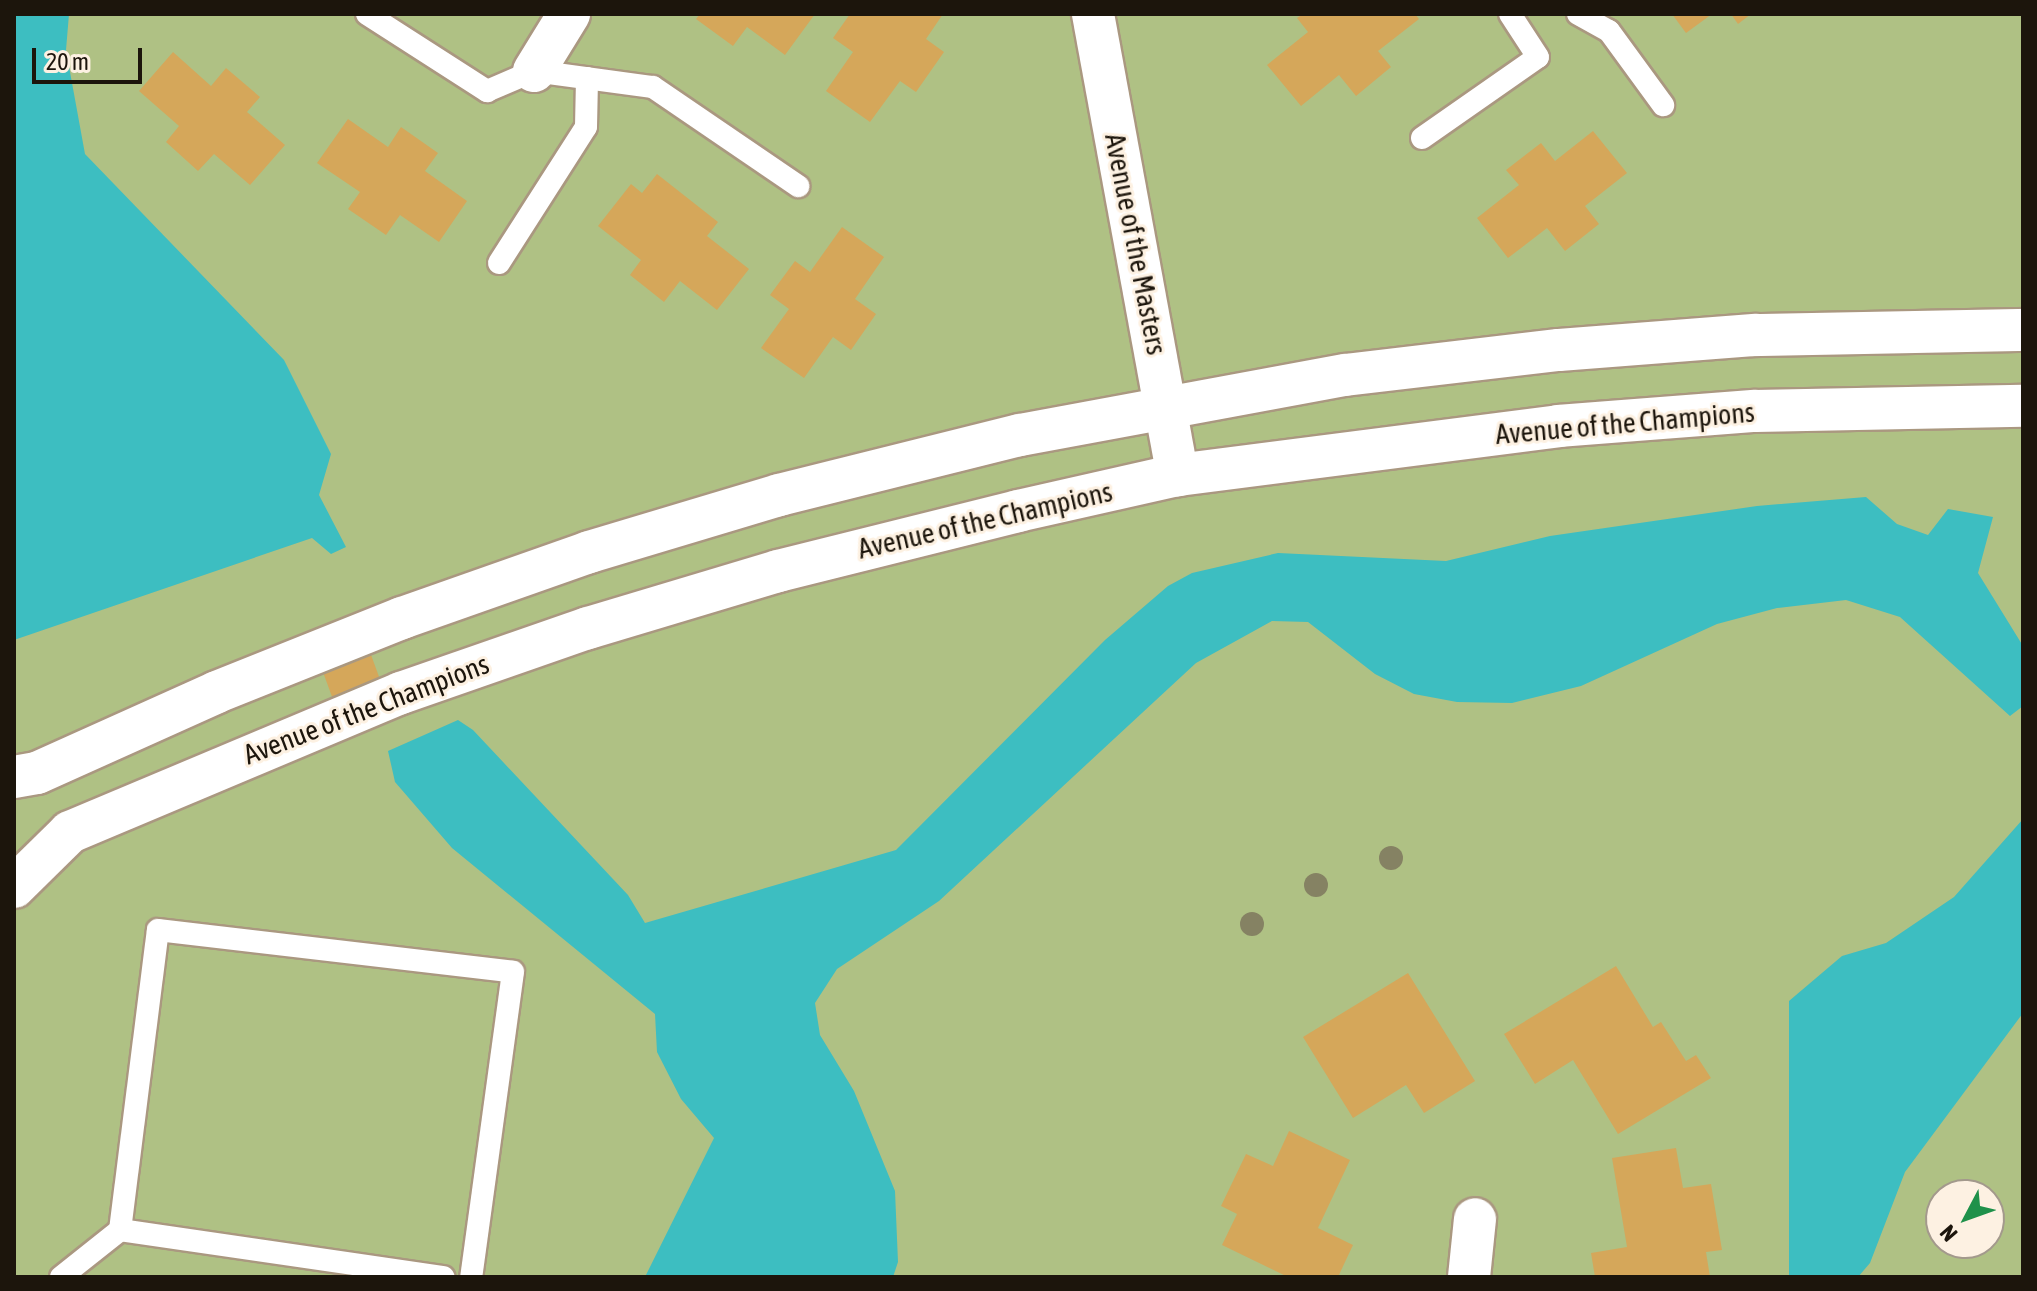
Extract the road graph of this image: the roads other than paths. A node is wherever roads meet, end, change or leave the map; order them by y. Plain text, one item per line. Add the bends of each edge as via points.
1 (367, 14) edge
2 (569, 14) edge
3 (1093, 14) edge
4 (1510, 14) edge
5 (1578, 14) edge
6 (534, 71) junction
7 (587, 78) junction
8 (1663, 105) dead end
9 (1422, 138) dead end
10 (798, 186) dead end
11 (499, 263) dead end
12 (2023, 330) edge
13 (2023, 406) edge
14 (1166, 407) junction
15 (1178, 475) junction
16 (14, 777) edge
17 (14, 887) edge
18 (1475, 1219) dead end
19 (120, 1230) junction
20 (61, 1277) edge
21 (444, 1277) edge
22 (471, 1277) edge
23 (1469, 1277) edge

1 - 6 lane via 487,91
2 - 6 street
3 - 14 street, Avenue of the Masters
4 - 9 lane via 1538,57
5 - 8 lane via 1609,31
6 - 7 lane
7 - 10 lane via 653,87
7 - 11 lane via 586,127
12 - 14 street via 1756,335 1559,350 1345,375
13 - 15 street, Avenue of the Champions via 1755,411 1558,426
14 - 15 street, Avenue of the Masters
14 - 16 street via 1020,435 779,495 589,552 402,618 217,692 37,773
15 - 17 street, Avenue of the Champions via 778,571 588,628 415,688 70,832
18 - 23 street
19 - 20 lane
19 - 21 lane
19 - 22 lane via 158,930 513,972

